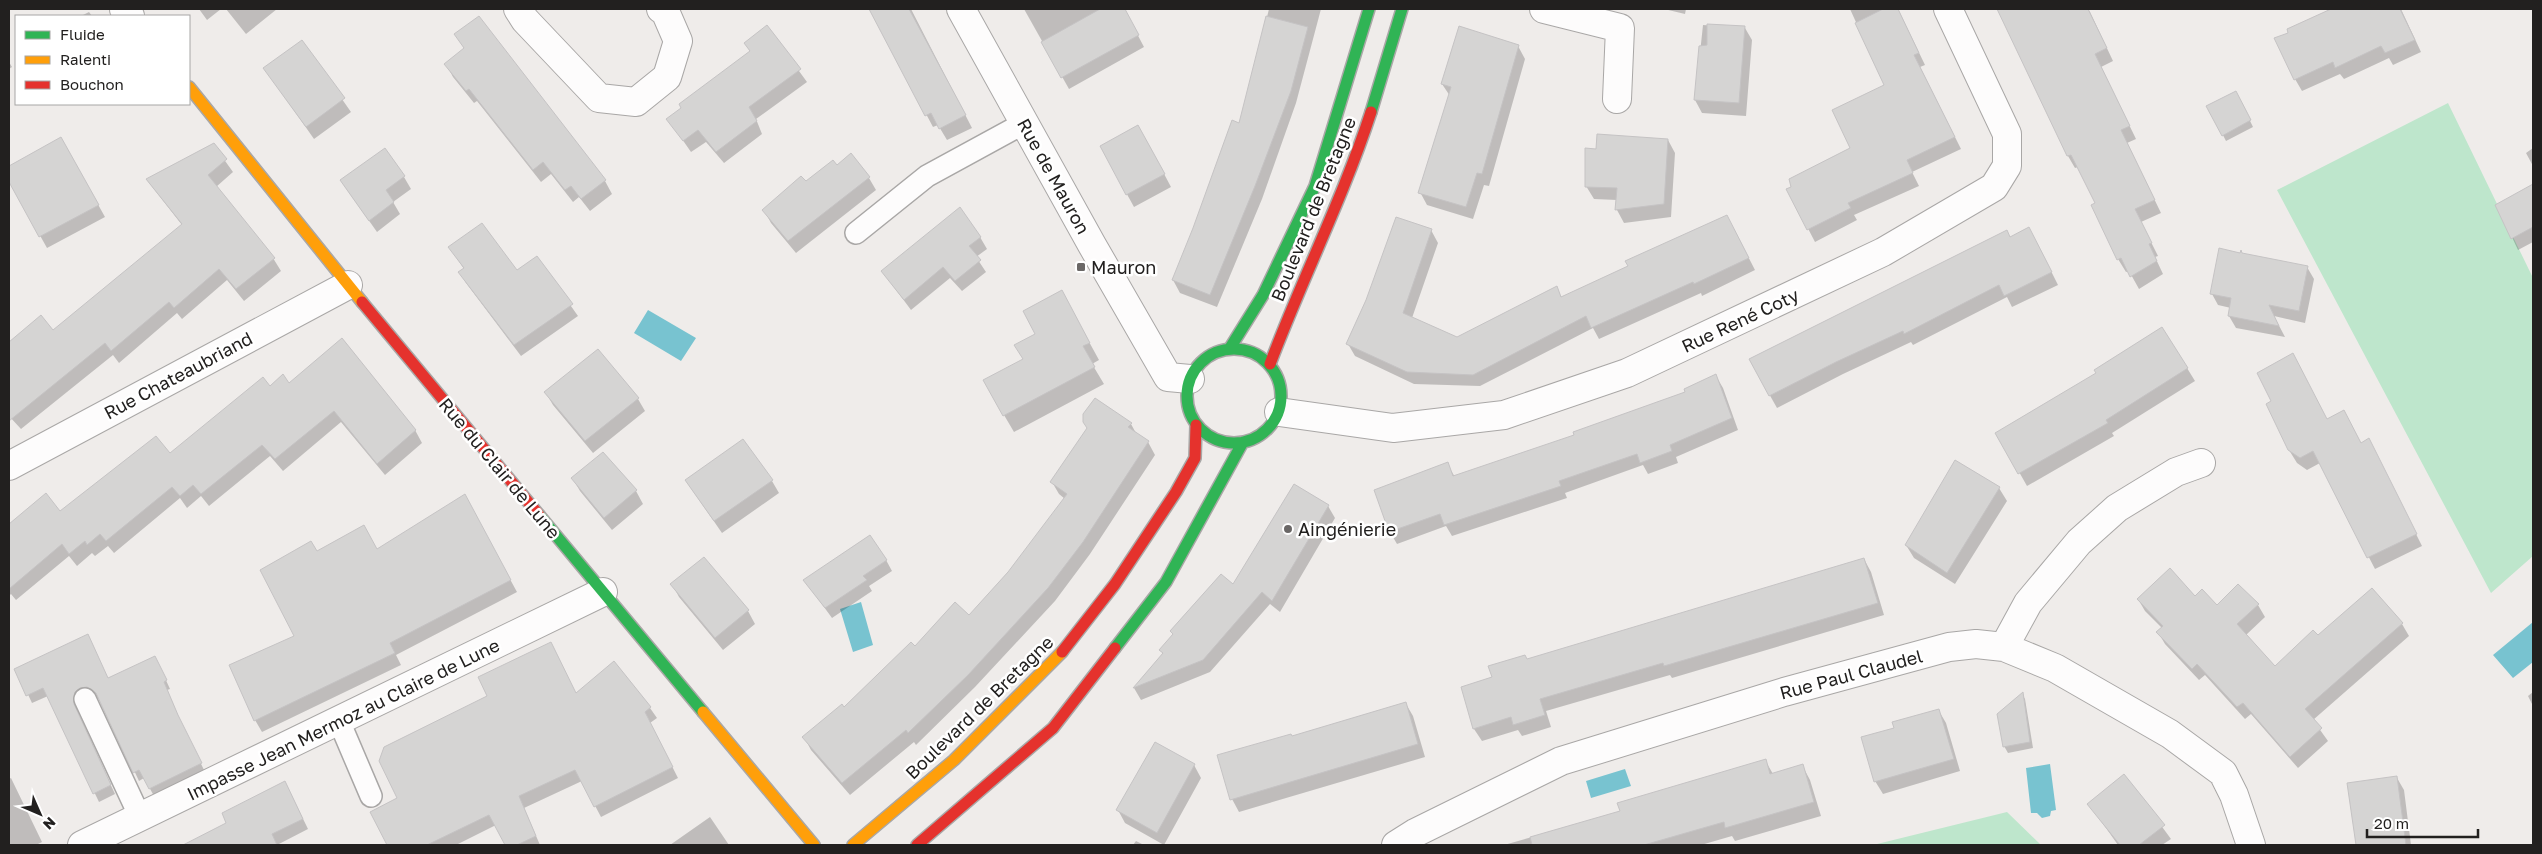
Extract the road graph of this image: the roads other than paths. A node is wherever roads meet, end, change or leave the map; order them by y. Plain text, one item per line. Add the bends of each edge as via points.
1 (518, 9) edge
2 (662, 9) edge
3 (960, 9) edge
4 (1369, 9) edge
5 (1402, 9) edge
6 (1544, 9) edge
7 (1948, 9) edge
8 (190, 89) edge
9 (1617, 98) dead end
10 (1026, 122) junction
11 (856, 232) dead end
12 (348, 285) junction
13 (1230, 348) junction
14 (1270, 364) junction
15 (1190, 379) junction
16 (1279, 412) junction
17 (1196, 424) junction
18 (1243, 442) junction
19 (2201, 463) dead end
20 (9, 466) edge
21 (603, 592) junction
22 (2004, 647) junction
23 (85, 699) dead end
24 (339, 721) junction
25 (371, 796) dead end
26 (140, 817) junction
27 (82, 845) edge
28 (814, 845) edge
29 (853, 845) edge
30 (917, 845) edge
31 (1396, 845) edge
32 (2251, 845) edge

1 - 2 street via 600,98 636,102 667,77 678,41
3 - 10 street, Rue de Mauron
4 - 13 main road, Boulevard de Bretagne via 1315,186 1263,295
5 - 14 main road, Boulevard de Bretagne via 1353,167 1290,310
6 - 9 street via 1620,28
7 - 16 street, Rue René Coty via 2007,134 2007,166 1994,187 1883,252 1627,373 1504,414 1393,428
8 - 12 main road, Rue du Clair de Lune
10 - 11 lane via 927,176
10 - 15 street, Rue de Mauron via 1168,377
12 - 20 street, Rue Chateaubriand
12 - 21 main road, Rue du Clair de Lune
13 - 14 main road via 1252,352
13 - 15 main road via 1206,358
14 - 16 main road via 1281,387
15 - 17 main road via 1186,394
16 - 18 main road via 1258,436
17 - 18 main road via 1217,440
17 - 29 main road, Boulevard de Bretagne via 1195,458 1176,492 1115,584 1055,661 954,760
18 - 30 main road via 1166,582 1054,728
19 - 22 street via 2176,472 2117,508 2079,542 2028,603
21 - 24 street, Impasse Jean Mermoz au Claire de Lune
21 - 28 main road, Rue du Clair de Lune
22 - 31 street, Rue Paul Claudel via 1976,644 1949,647 1784,692 1561,761
22 - 32 street, Rue Paul Claudel via 2055,668 2170,734 2223,773
23 - 26 lane
24 - 25 lane
24 - 26 street, Impasse Jean Mermoz au Claire de Lune
26 - 27 street, Impasse Jean Mermoz au Claire de Lune

